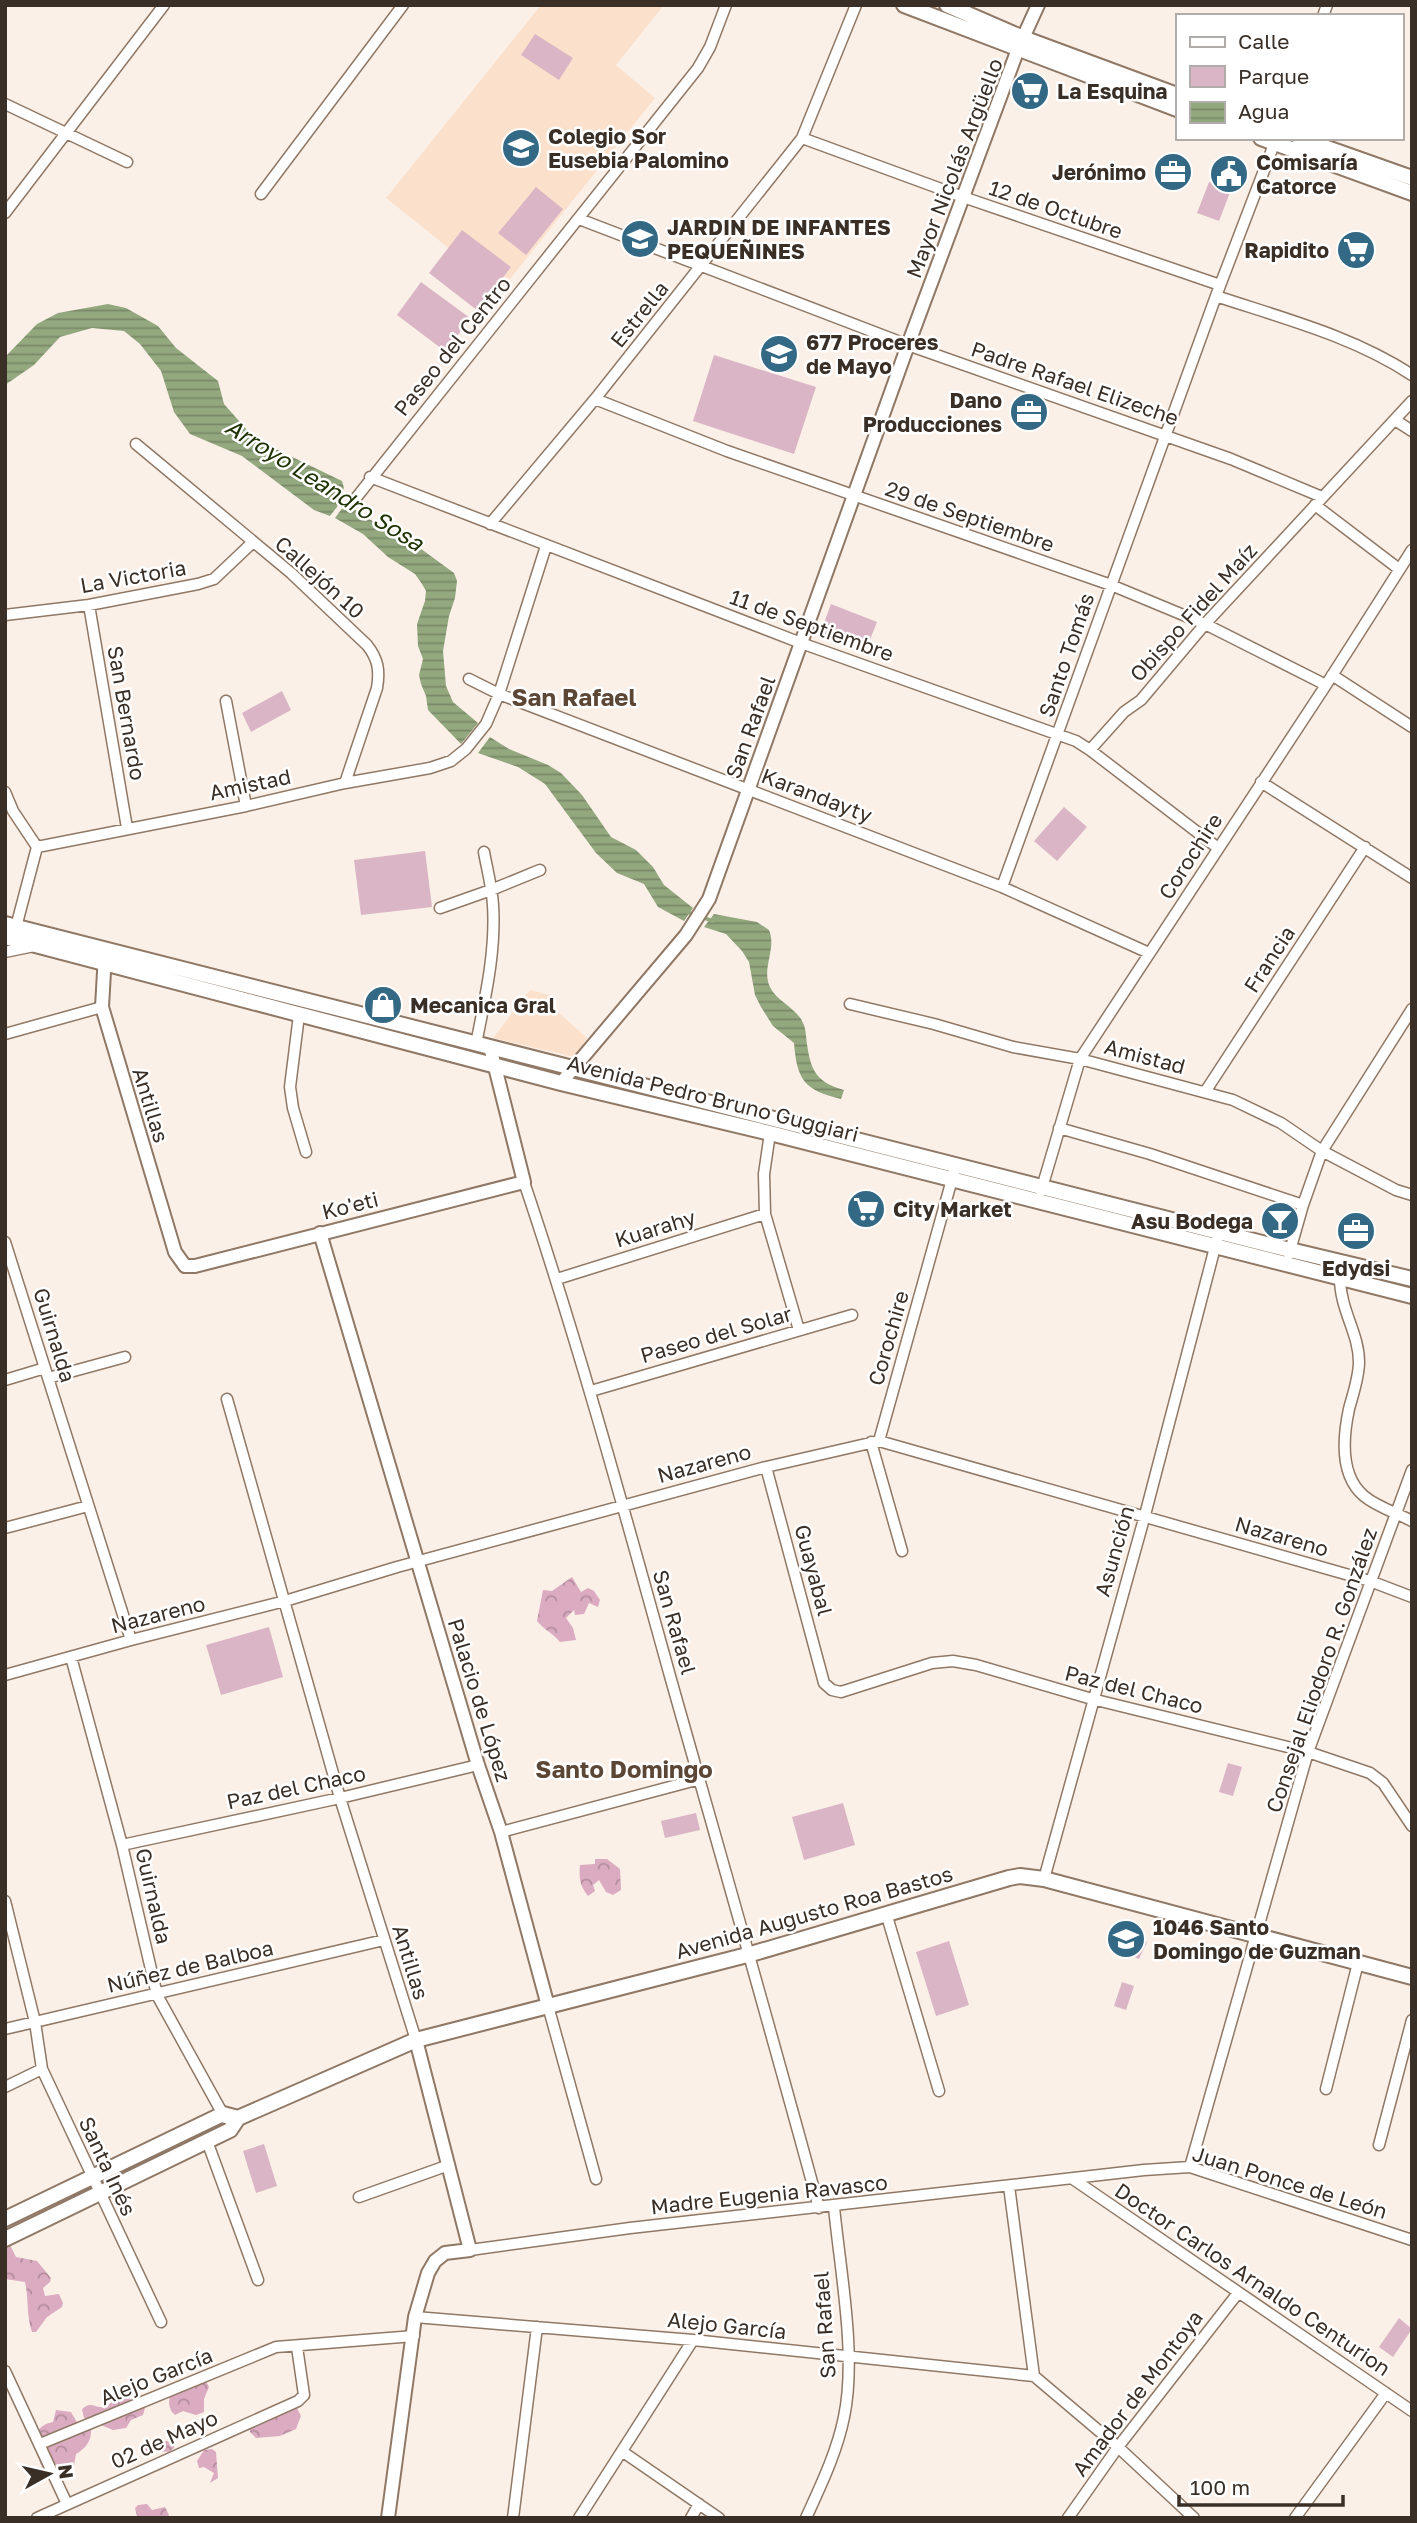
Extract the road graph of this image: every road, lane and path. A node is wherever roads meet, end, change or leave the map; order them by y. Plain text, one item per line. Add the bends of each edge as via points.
1 (164, 5) edge
2 (403, 5) edge
3 (726, 5) edge
4 (856, 5) edge
5 (904, 5) edge
6 (947, 5) edge
7 (1038, 5) edge
8 (1021, 43) junction
9 (1176, 95) edge
10 (5, 104) edge
11 (1176, 109) edge
12 (67, 132) junction
13 (802, 138) junction
14 (1271, 140) edge
15 (1305, 140) edge
16 (127, 162) dead end
17 (1412, 178) edge
18 (1412, 193) edge
19 (261, 194) dead end
20 (963, 197) junction
21 (5, 213) edge
22 (579, 219) junction
23 (702, 266) junction
24 (1218, 290) junction
25 (908, 345) junction
26 (1412, 375) edge
27 (595, 399) junction
28 (1412, 401) edge
29 (1395, 420) junction
30 (1412, 431) edge
31 (1166, 435) junction
32 (136, 444) dead end
33 (370, 477) junction
34 (855, 496) junction
35 (356, 498) dead end
36 (1318, 501) junction
37 (490, 524) junction
38 (252, 543) junction
39 (546, 546) junction
40 (1412, 550) edge
41 (1399, 569) junction
42 (1111, 585) junction
43 (89, 605) junction
44 (5, 615) edge
45 (1205, 624) junction
46 (801, 643) junction
47 (1332, 675) junction
48 (469, 680) dead end
49 (1326, 685) junction
50 (499, 694) junction
51 (226, 701) dead end
52 (1412, 727) edge
53 (1059, 735) junction
54 (1090, 750) junction
55 (1261, 782) junction
56 (345, 783) junction
57 (748, 789) junction
58 (5, 792) edge
59 (246, 806) junction
60 (127, 828) junction
61 (37, 847) junction
62 (1365, 847) junction
63 (1218, 848) junction
64 (484, 852) dead end
65 (540, 870) dead end
66 (1412, 878) edge
67 (1002, 887) junction
68 (491, 890) junction
69 (440, 908) dead end
70 (9, 929) edge
71 (38, 945) junction
72 (5, 951) edge
73 (1149, 953) junction
74 (105, 957) junction
75 (850, 1004) dead end
76 (102, 1007) junction
77 (1412, 1009) edge
78 (299, 1015) junction
79 (1408, 1023) edge
80 (5, 1034) edge
81 (483, 1046) junction
82 (1080, 1059) junction
83 (494, 1066) junction
84 (573, 1068) junction
85 (561, 1083) junction
86 (1205, 1092) junction
87 (1059, 1128) junction
88 (770, 1133) junction
89 (1322, 1151) junction
90 (306, 1152) dead end
91 (954, 1172) junction
92 (524, 1182) junction
93 (1040, 1194) junction
94 (1412, 1195) edge
95 (1303, 1205) junction
96 (765, 1213) junction
97 (320, 1233) junction
98 (1217, 1239) junction
99 (5, 1242) edge
100 (1288, 1257) junction
101 (185, 1265) joint
102 (1340, 1278) junction
103 (557, 1279) junction
104 (1412, 1279) edge
105 (1412, 1296) edge
106 (852, 1315) dead end
107 (799, 1330) junction
108 (125, 1357) dead end
109 (47, 1373) junction
110 (5, 1380) edge
111 (591, 1391) junction
112 (227, 1399) dead end
113 (875, 1441) junction
114 (766, 1467) junction
115 (1412, 1470) edge
116 (88, 1506) junction
117 (623, 1506) junction
118 (1396, 1513) junction
119 (1145, 1515) junction
120 (1412, 1521) edge
121 (5, 1528) edge
122 (902, 1551) dead end
123 (419, 1561) junction
124 (1370, 1581) junction
125 (1412, 1597) edge
126 (285, 1601) junction
127 (131, 1640) junction
128 (71, 1657) junction
129 (5, 1675) edge
130 (824, 1683) joint
131 (1092, 1699) junction
132 (1308, 1752) junction
133 (478, 1765) junction
134 (699, 1779) junction
135 (340, 1798) junction
136 (1412, 1826) edge
137 (501, 1832) junction
138 (122, 1844) junction
139 (1044, 1879) junction
140 (5, 1901) edge
141 (886, 1913) junction
142 (1256, 1936) junction
143 (384, 1940) junction
144 (751, 1954) junction
145 (1358, 1963) junction
146 (1412, 1977) edge
147 (157, 1995) junction
148 (548, 2006) junction
149 (1412, 2020) edge
150 (35, 2022) junction
151 (5, 2029) edge
152 (416, 2040) junction
153 (42, 2069) junction
154 (5, 2087) edge
155 (1326, 2089) dead end
156 (939, 2091) dead end
157 (231, 2121) junction
158 (207, 2141) junction
159 (1379, 2145) dead end
160 (449, 2165) junction
161 (1190, 2167) junction
162 (92, 2178) junction
163 (596, 2179) dead end
164 (1073, 2179) junction
165 (1009, 2186) junction
166 (100, 2194) junction
167 (359, 2197) dead end
168 (834, 2207) junction
169 (819, 2208) junction
170 (5, 2219) edge
171 (5, 2239) edge
172 (1412, 2240) edge
173 (470, 2250) junction
174 (258, 2280) dead end
175 (1238, 2293) junction
176 (415, 2317) junction
177 (161, 2322) dead end
178 (537, 2327) junction
179 (414, 2336) junction
180 (693, 2340) junction
181 (297, 2347) junction
182 (849, 2356) junction
183 (5, 2371) edge
184 (1034, 2376) junction
185 (1386, 2393) junction
186 (1412, 2411) edge
187 (40, 2444) junction
188 (1118, 2447) junction
189 (623, 2452) junction
190 (67, 2504) junction
191 (699, 2504) junction
192 (37, 2518) edge
193 (388, 2518) edge
194 (513, 2518) edge
195 (579, 2518) edge
196 (691, 2518) edge
197 (719, 2518) edge
198 (806, 2518) edge
199 (1068, 2518) edge
200 (1194, 2518) edge
201 (1295, 2518) edge

1 - 12 street
2 - 19 street
3 - 22 street, Paseo del Centro via 698,68
4 - 13 street, Estrella
5 - 8 main road
6 - 8 main road
7 - 8 street, Mayor Nicolás Argüello
8 - 9 main road
8 - 11 main road
8 - 20 street, Mayor Nicolás Argüello
10 - 12 street
12 - 16 street
12 - 21 street
13 - 20 street, 12 de Octubre
13 - 23 street, Estrella
14 - 18 main road
14 - 24 street, Santo Tomás
15 - 17 main road
20 - 24 street, 12 de Octubre
20 - 25 street, Mayor Nicolás Argüello
22 - 23 street, Padre Rafael Elizeche
22 - 33 street, Paseo del Centro
23 - 25 street, Padre Rafael Elizeche
23 - 27 street, Estrella
24 - 26 street, 12 de Octubre via 1381,356
24 - 31 street, Santo Tomás
25 - 31 street, Padre Rafael Elizeche
25 - 34 street, San Rafael
27 - 34 street, 29 de Septiembre
27 - 37 street, Estrella
28 - 29 street, Obispo Fidel Maíz
29 - 30 street
29 - 36 street, Obispo Fidel Maíz
31 - 36 street, Padre Rafael Elizeche via 1231,458
31 - 42 street, Santo Tomás
32 - 38 street, Callejón 10
33 - 35 street, Paseo del Centro
33 - 37 street, 11 de Septiembre
34 - 42 street, 29 de Septiembre
34 - 46 street, San Rafael
36 - 41 street, Padre Rafael Elizeche
36 - 45 street, Obispo Fidel Maíz
37 - 39 street, 11 de Septiembre
38 - 43 street, La Victoria via 214,579
38 - 56 street, Callejón 10 via 290,573 376,657 380,672 377,688
39 - 46 street, 11 de Septiembre
39 - 50 street
40 - 41 street, Corochire
41 - 47 street, Corochire
42 - 45 street, 29 de Septiembre
42 - 53 street, Santo Tomás
43 - 44 street, La Victoria
43 - 60 street, San Bernardo
45 - 49 street, 29 de Septiembre
45 - 54 street, Obispo Fidel Maíz
46 - 53 street, 11 de Septiembre
46 - 57 street, San Rafael
47 - 49 street, Corochire
47 - 52 street
48 - 50 street, Karandayty
49 - 55 street, Corochire
50 - 56 street, Amistad via 486,724 466,749 444,764
50 - 57 street, Karandayty
51 - 59 street
53 - 54 street, 11 de Septiembre
53 - 67 street, Santo Tomás
54 - 63 street, 11 de Septiembre
55 - 62 street
55 - 63 street, Corochire
56 - 59 street, Amistad
57 - 67 street, Karandayty
57 - 84 street, San Rafael via 709,899 686,935
58 - 61 street
59 - 60 street, Amistad
60 - 61 street, Amistad
61 - 70 street
62 - 66 street
62 - 86 street, Francia
63 - 73 street, Corochire
64 - 68 street
65 - 68 street
67 - 73 street, Karandayty
68 - 69 street
68 - 81 street via 494,931
70 - 71 main road, Avenida Pedro Bruno Guggiari
70 - 74 main road, Avenida Pedro Bruno Guggiari
71 - 72 street
71 - 74 main road, Avenida Pedro Bruno Guggiari
73 - 82 street, Corochire
74 - 76 street, Antillas
74 - 78 main road, Avenida Pedro Bruno Guggiari
74 - 81 main road, Avenida Pedro Bruno Guggiari
75 - 82 street, Amistad via 1013,1047
76 - 80 street
76 - 101 street, Antillas via 175,1252
77 - 79 street
78 - 83 main road, Avenida Pedro Bruno Guggiari
78 - 90 street via 290,1087
79 - 89 street
81 - 83 street, San Rafael
81 - 84 main road, Avenida Pedro Bruno Guggiari
82 - 86 street, Amistad
82 - 87 street, Corochire
83 - 85 main road, Avenida Pedro Bruno Guggiari
83 - 92 street, San Rafael
84 - 85 street, San Rafael
84 - 91 main road, Avenida Pedro Bruno Guggiari
85 - 88 main road, Avenida Pedro Bruno Guggiari
86 - 89 street, Amistad via 1257,1109
87 - 93 street, Corochire
87 - 95 street
88 - 91 main road, Avenida Pedro Bruno Guggiari
88 - 96 street
89 - 94 street, Amistad
89 - 95 street
91 - 93 main road, Avenida Pedro Bruno Guggiari
91 - 113 street, Corochire
92 - 97 street, Ko'eti
92 - 103 street, San Rafael
93 - 98 main road, Avenida Pedro Bruno Guggiari
95 - 100 street
96 - 103 street, Kuarahy
96 - 107 street
97 - 101 street, Ko'eti
97 - 123 street, Palacio de López
98 - 100 main road, Avenida Pedro Bruno Guggiari
98 - 119 street, Asunción
99 - 109 street, Guirnalda
100 - 102 main road, Avenida Pedro Bruno Guggiari
100 - 104 main road, Avenida Pedro Bruno Guggiari
102 - 105 main road, Avenida Pedro Bruno Guggiari
102 - 118 street via 1343,1308 1359,1362 1345,1428 1345,1458 1357,1489
103 - 111 street, San Rafael
106 - 107 street, Paseo del Solar
107 - 111 street, Paseo del Solar
108 - 109 street
109 - 110 street
109 - 116 street, Guirnalda
111 - 117 street, San Rafael
112 - 126 street, Antillas
113 - 114 street, Nazareno
113 - 119 street, Nazareno
113 - 122 street
114 - 117 street, Nazareno
114 - 130 street, Guayabal
115 - 118 street, Consejal Eliodoro R. González
116 - 121 street
116 - 127 street, Guirnalda
117 - 123 street, Nazareno
117 - 134 street, San Rafael
118 - 120 street
118 - 124 street, Consejal Eliodoro R. González
119 - 124 street, Nazareno
119 - 131 street, Asunción
123 - 126 street, Nazareno
123 - 133 street, Palacio de López
124 - 125 street, Nazareno
124 - 132 street, Consejal Eliodoro R. González
126 - 127 street, Nazareno
126 - 135 street, Antillas
127 - 128 street, Nazareno
128 - 129 street, Nazareno
128 - 138 street, Guirnalda
130 - 131 street, Paz del Chaco via 841,1692 932,1663 953,1661
131 - 132 street, Paz del Chaco
131 - 139 street, Asunción
132 - 136 street, Paz del Chaco via 1370,1773 1383,1783
132 - 142 street, Consejal Eliodoro R. González
133 - 135 street, Paz del Chaco
133 - 137 street, Palacio de López
134 - 137 street
134 - 144 street, San Rafael
135 - 138 street, Paz del Chaco
135 - 143 street, Antillas
137 - 148 street, Palacio de López
138 - 147 street, Guirnalda
139 - 141 main road, Avenida Augusto Roa Bastos via 1009,1878
139 - 142 main road, Avenida Augusto Roa Bastos
140 - 150 street, Santa Inés
141 - 144 main road, Avenida Augusto Roa Bastos
141 - 156 street
142 - 145 main road, Avenida Augusto Roa Bastos
142 - 161 street, Consejal Eliodoro R. González
143 - 147 street, Núñez de Balboa
143 - 152 street, Antillas
144 - 148 main road, Avenida Augusto Roa Bastos
144 - 169 street, San Rafael
145 - 146 main road, Avenida Augusto Roa Bastos
145 - 155 street
147 - 150 street, Núñez de Balboa
147 - 157 street, Guirnalda
148 - 152 main road, Avenida Augusto Roa Bastos
148 - 163 street, Palacio de López
149 - 159 street
150 - 151 street, Núñez de Balboa
150 - 153 street, Santa Inés
152 - 157 main road, Avenida Augusto Roa Bastos
152 - 160 street, Antillas
153 - 154 street
153 - 162 street, Santa Inés
157 - 158 main road, Avenida Augusto Roa Bastos
157 - 162 main road, Avenida Augusto Roa Bastos
158 - 166 main road, Avenida Augusto Roa Bastos
158 - 174 street
160 - 167 street
160 - 173 street, Antillas
161 - 164 street, Juan Ponce de León
161 - 172 street, Juan Ponce de León
162 - 166 street, Santa Inés
162 - 170 main road, Avenida Augusto Roa Bastos
164 - 165 street, Madre Eugenia Ravasco
164 - 175 street, Doctor Carlos Arnaldo Centurion
165 - 168 street, Madre Eugenia Ravasco
165 - 184 street
166 - 171 main road, Avenida Augusto Roa Bastos
166 - 177 street, Santa Inés
168 - 169 street, Madre Eugenia Ravasco
168 - 182 street, San Rafael
169 - 173 street, Madre Eugenia Ravasco
173 - 176 street via 445,2253 435,2261
175 - 185 street, Doctor Carlos Arnaldo Centurion
175 - 188 street, Amador de Montoya
176 - 178 street, Alejo García
176 - 179 street
178 - 180 street, Alejo García
178 - 194 street
179 - 181 street, Alejo García
179 - 193 street
180 - 182 street, Alejo García
180 - 189 street
181 - 187 street, Alejo García via 276,2347
181 - 190 street, 02 de Mayo via 304,2395 298,2401
182 - 184 street, Alejo García
182 - 198 street, San Rafael via 838,2441
183 - 187 street
184 - 188 street
185 - 186 street, Doctor Carlos Arnaldo Centurion
185 - 201 street
187 - 190 street
188 - 199 street, Amador de Montoya
188 - 200 street
189 - 191 street
189 - 195 street
190 - 192 street, 02 de Mayo
191 - 196 street
191 - 197 street

